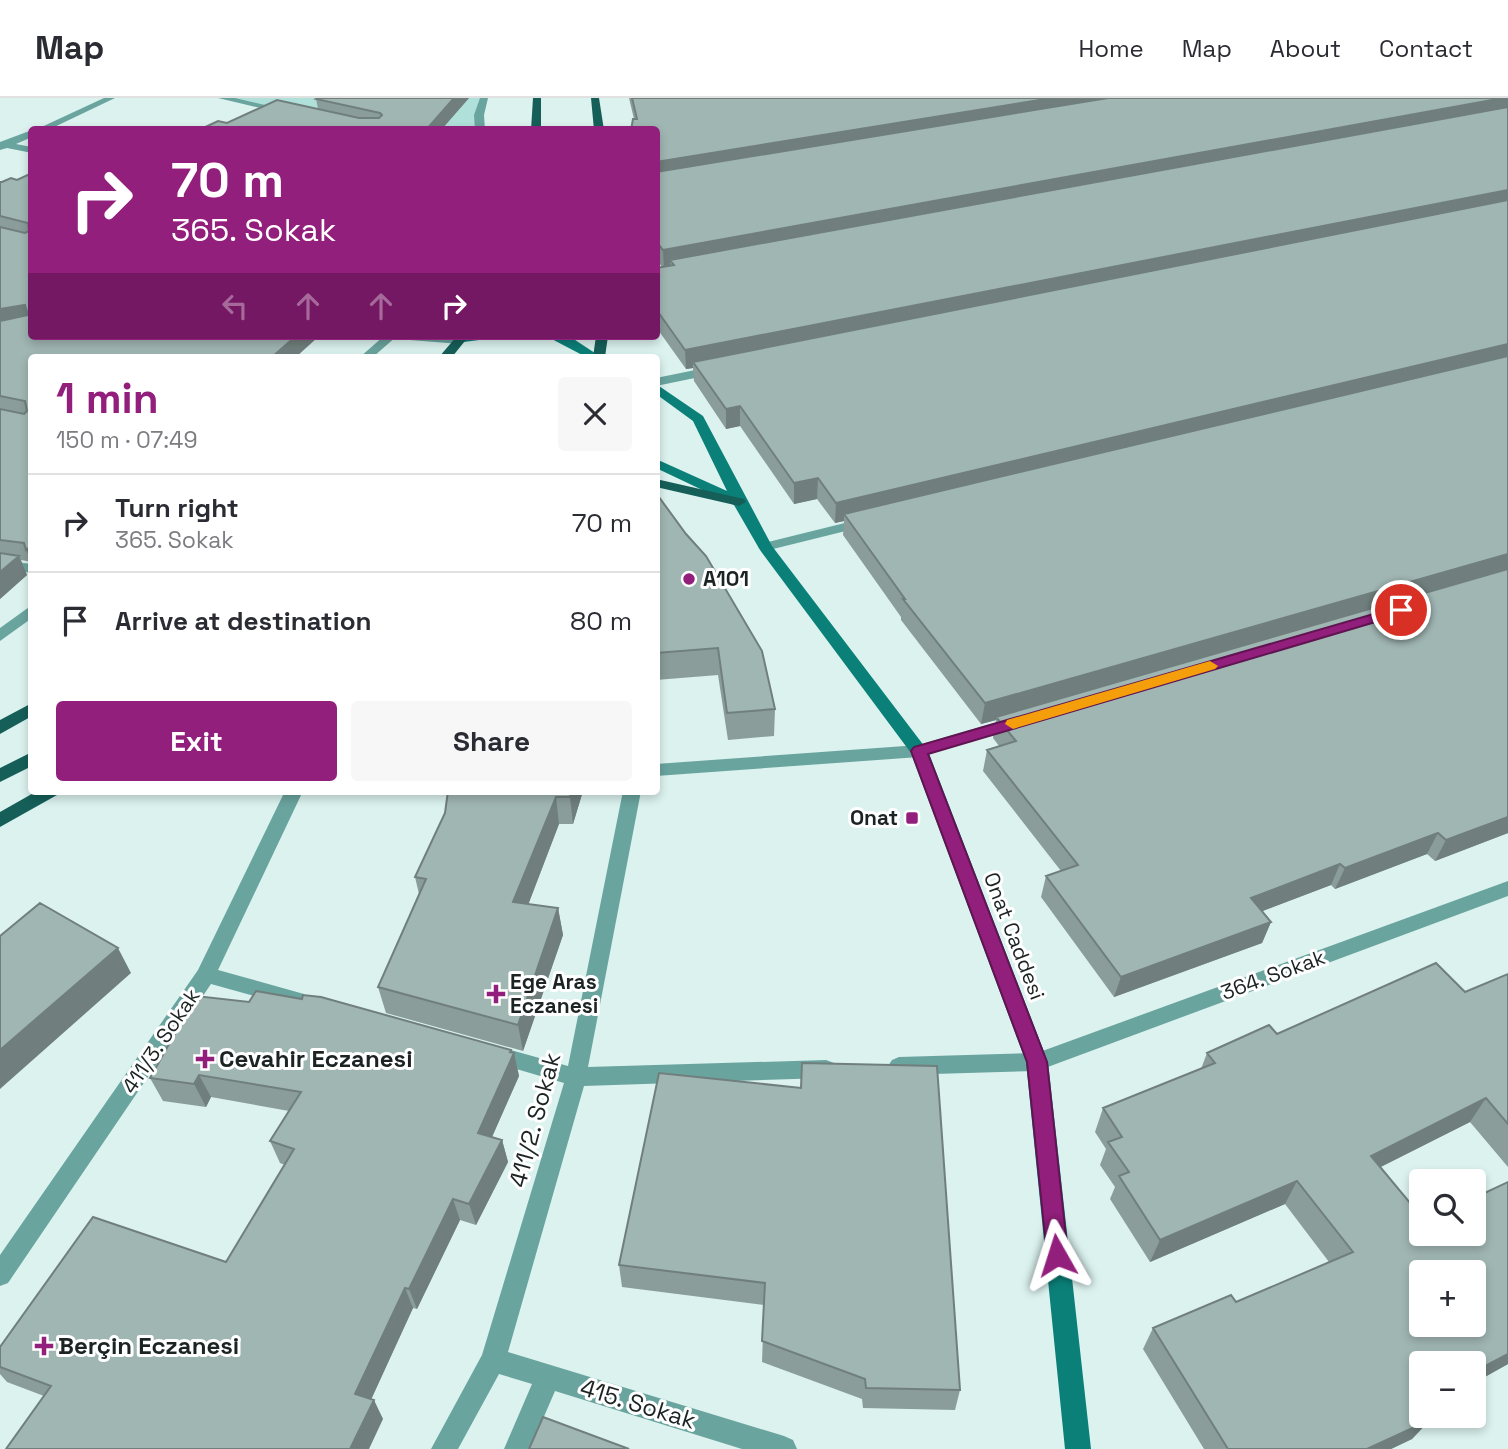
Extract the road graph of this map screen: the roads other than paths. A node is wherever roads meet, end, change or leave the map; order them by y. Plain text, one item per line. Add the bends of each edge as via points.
1 (111, 98) edge
2 (222, 98) edge
3 (484, 98) edge
4 (537, 98) edge
5 (595, 98) edge
6 (300, 114) edge
7 (48, 126) edge
8 (480, 126) edge
9 (536, 126) edge
10 (598, 126) edge
11 (28, 135) edge
12 (2, 145) edge
13 (28, 149) edge
14 (386, 340) edge
15 (460, 340) edge
16 (567, 340) edge
17 (370, 354) edge
18 (448, 354) edge
19 (592, 354) edge
20 (724, 368) edge
21 (660, 381) edge
22 (660, 391) edge
23 (660, 465) edge
24 (660, 484) edge
25 (739, 502) junction
26 (873, 520) edge
27 (765, 547) junction
28 (0, 564) edge
29 (28, 568) edge
30 (28, 613) edge
31 (0, 636) edge
32 (28, 710) edge
33 (1040, 716) edge
34 (0, 728) edge
35 (919, 751) junction
36 (28, 760) edge
37 (660, 771) edge
38 (0, 776) edge
39 (44, 795) edge
40 (292, 795) edge
41 (631, 795) edge
42 (0, 820) edge
43 (1508, 888) edge
44 (206, 975) junction
45 (312, 1004) edge
46 (470, 1048) edge
47 (1037, 1062) junction
48 (883, 1067) edge
49 (841, 1068) edge
50 (576, 1077) junction
51 (0, 1275) edge
52 (493, 1360) junction
53 (548, 1377) junction
54 (444, 1449) edge
55 (517, 1449) edge
56 (784, 1449) edge
57 (1078, 1449) edge

1 - 7 street
2 - 6 street
3 - 8 street
4 - 9 main road
5 - 10 main road
11 - 12 street
12 - 13 street
14 - 17 street
15 - 18 main road
16 - 19 main road
20 - 21 street
22 - 25 main road, Onat Caddesi via 698,419
23 - 25 main road
24 - 25 main road
25 - 27 main road, Onat Caddesi
26 - 27 street
27 - 35 main road, Onat Caddesi
28 - 29 street
30 - 31 street
32 - 34 main road
33 - 35 street
35 - 37 street
35 - 47 main road, Onat Caddesi
36 - 38 main road
39 - 42 main road
40 - 44 street, 411/3. Sokak
41 - 50 street, 411/2. Sokak
43 - 47 street, 364. Sokak
44 - 45 street
44 - 51 street, 411/3. Sokak
46 - 50 street
47 - 48 street, 364. Sokak
47 - 57 main road, Onat Caddesi
49 - 50 street
50 - 52 street, 411/2. Sokak
52 - 53 street, 415. Sokak
52 - 54 street, 411/2. Sokak
53 - 55 street
53 - 56 street, 415. Sokak

